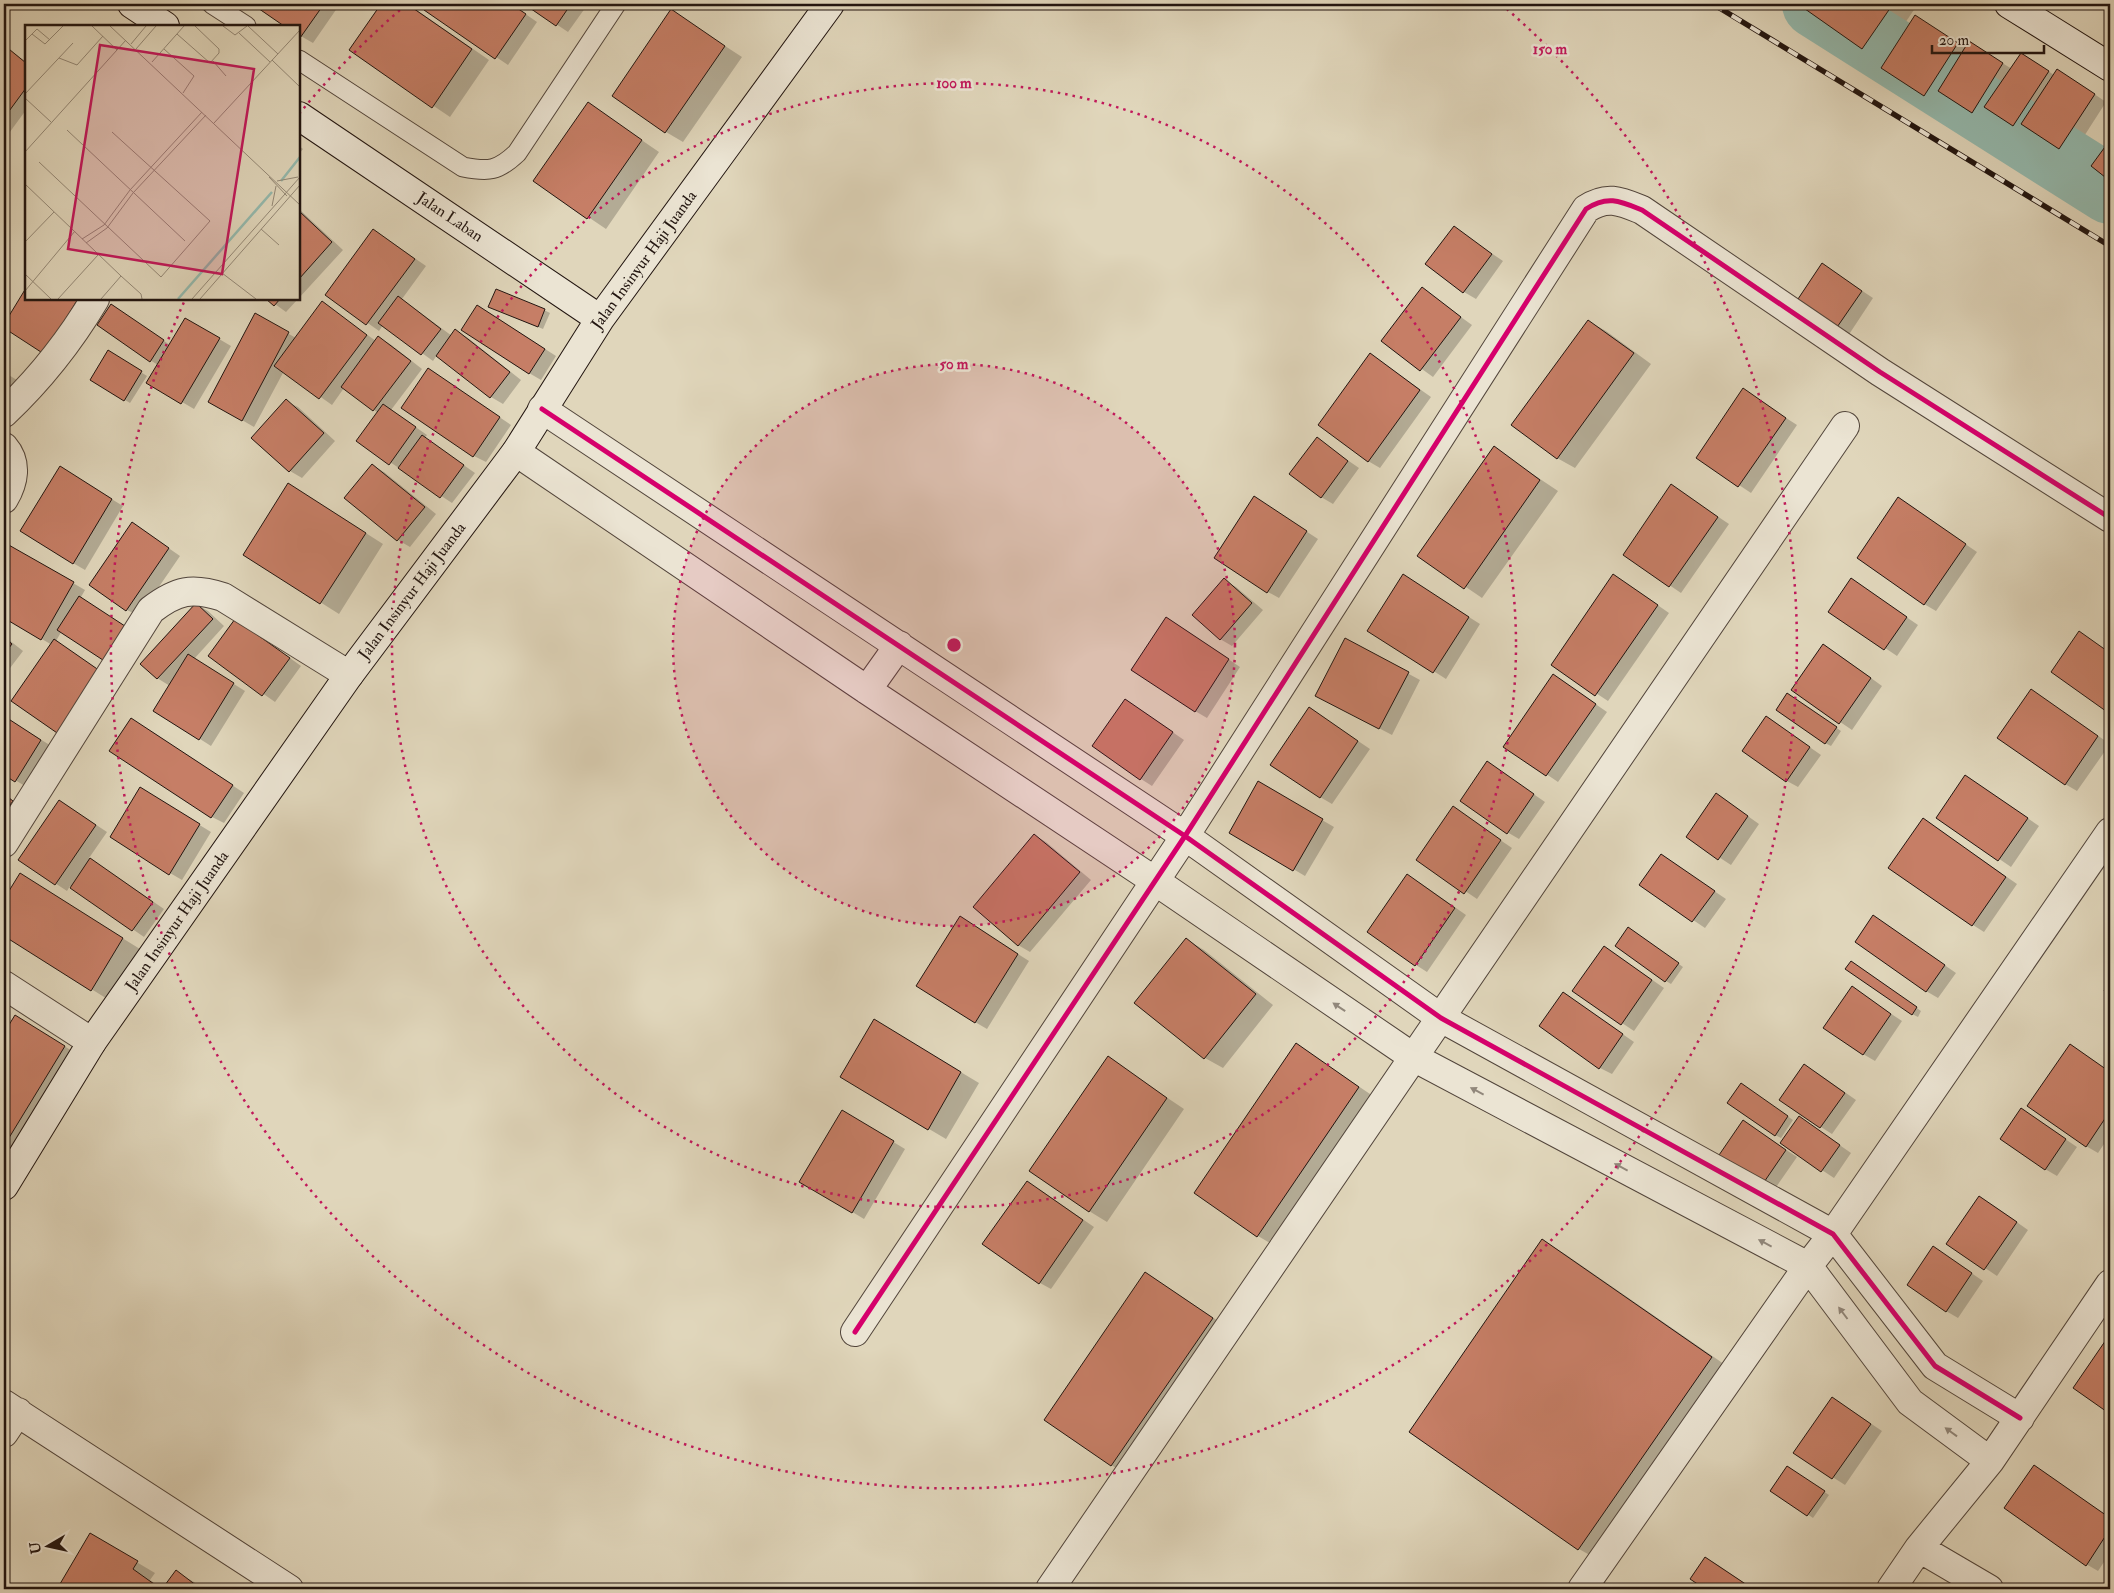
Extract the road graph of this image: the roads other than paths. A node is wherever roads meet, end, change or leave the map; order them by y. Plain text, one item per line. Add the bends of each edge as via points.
1 (132, 4) edge
2 (212, 4) edge
3 (616, 4) edge
4 (830, 4) edge
5 (2009, 4) edge
6 (164, 25) edge
7 (244, 25) edge
8 (300, 61) edge
9 (2110, 67) edge
10 (300, 117) edge
11 (94, 300) edge
12 (600, 319) junction
13 (542, 409) junction
14 (4, 413) edge
15 (1845, 426) dead end
16 (4, 447) edge
17 (516, 452) junction
18 (4, 499) edge
19 (2110, 518) edge
20 (899, 645) junction
21 (349, 675) junction
22 (867, 690) junction
23 (2110, 832) edge
24 (1185, 836) junction
25 (4, 843) edge
26 (1155, 881) junction
27 (4, 985) edge
28 (1441, 1018) junction
29 (92, 1042) junction
30 (1413, 1057) junction
31 (4, 1186) edge
32 (1833, 1234) junction
33 (1808, 1266) junction
34 (2110, 1284) edge
35 (855, 1332) dead end
36 (9, 1416) edge
37 (2020, 1418) junction
38 (1990, 1461) junction
39 (1919, 1548) junction
40 (290, 1589) edge
41 (1050, 1589) edge
42 (1582, 1589) edge
43 (1891, 1589) edge
44 (1989, 1589) edge

1 - 6 street
2 - 7 lane
3 - 8 lane via 517,153 503,166 493,170 463,167
4 - 12 street, Jalan Insinyur Haji Juanda
5 - 9 street
10 - 12 street, Jalan Laban
11 - 14 street via 52,361 27,392
12 - 13 street, Jalan Insinyur Haji Juanda
13 - 17 street, Jalan Insinyur Haji Juanda
13 - 20 street
15 - 28 street
16 - 18 street via 14,466 10,488
17 - 21 street, Jalan Insinyur Haji Juanda
17 - 22 street
19 - 24 street via 1880,372 1642,210 1626,203 1597,202 1586,209
20 - 22 street
20 - 24 street
21 - 25 street via 224,597 202,590 168,597 151,610
21 - 29 street, Jalan Insinyur Haji Juanda
22 - 26 street
23 - 32 street
24 - 26 street
24 - 28 street
30 -> 26 street
26 - 35 street
27 - 29 street
28 - 30 street
28 - 32 street
29 - 31 street, Jalan Insinyur Haji Juanda
33 -> 30 street
30 - 41 street
32 - 33 street
32 - 37 street via 1935,1366
38 -> 33 street via 1910,1402
33 - 42 street
34 - 37 street
36 - 40 street
37 - 38 street
38 - 39 street
39 - 43 street
39 - 44 street

